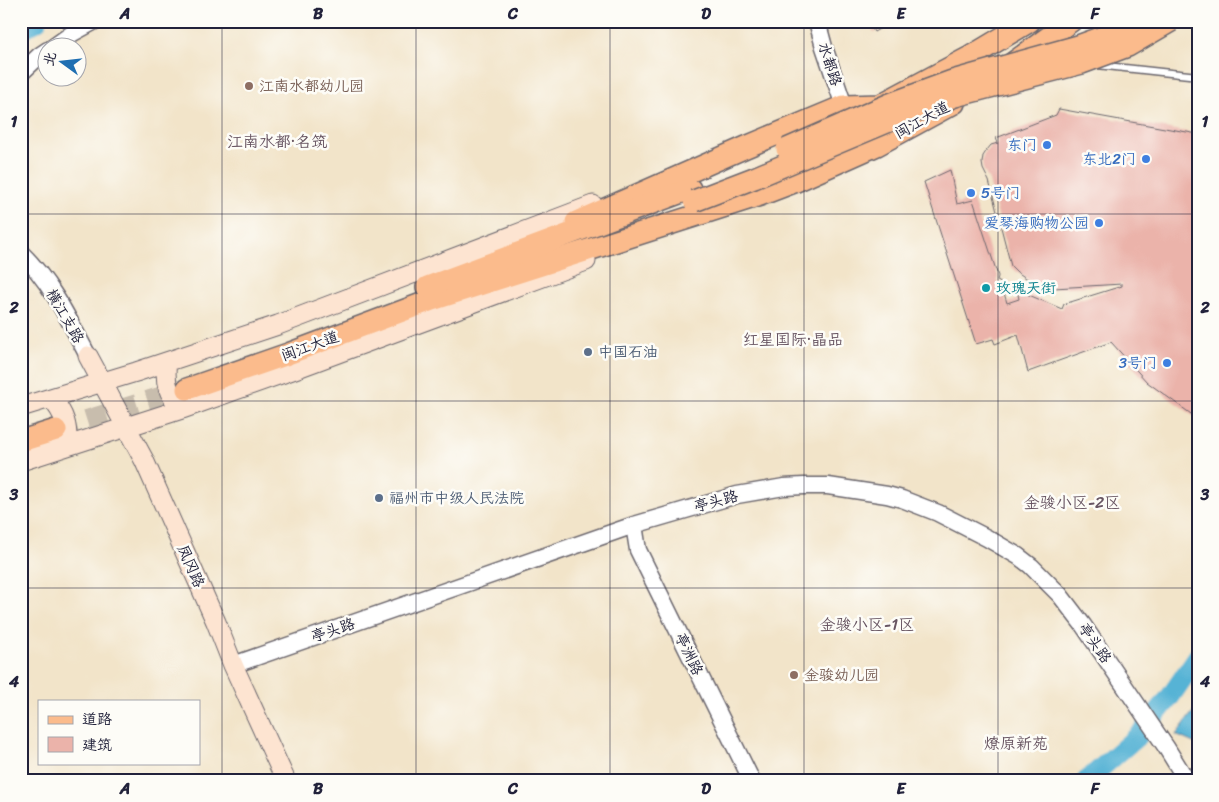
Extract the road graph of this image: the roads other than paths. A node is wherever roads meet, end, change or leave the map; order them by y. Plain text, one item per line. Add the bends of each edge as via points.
1 (95, 21) edge
2 (817, 21) edge
3 (1030, 21) edge
4 (1071, 21) edge
5 (1084, 21) edge
6 (1138, 21) edge
7 (1171, 21) edge
8 (1052, 35) junction
9 (66, 38) edge
10 (38, 58) edge
11 (1018, 60) junction
12 (1045, 61) dead end
13 (1054, 62) dead end
14 (21, 73) edge
15 (1198, 76) edge
16 (844, 106) junction
17 (746, 147) junction
18 (692, 195) junction
19 (760, 195) junction
20 (21, 253) edge
21 (429, 294) junction
22 (88, 356) joint
23 (102, 382) junction
24 (180, 384) junction
25 (21, 407) edge
26 (57, 423) junction
27 (21, 426) edge
28 (126, 428) junction
29 (21, 441) edge
30 (21, 460) edge
31 (634, 525) junction
32 (233, 665) junction
33 (286, 781) edge
34 (752, 781) edge
35 (1186, 781) edge

1 - 9 street
2 - 16 street, 水都路
3 - 16 main road via 962,62 880,105
4 - 8 main road, 闽江大道
5 - 8 main road
6 - 18 main road, bridge via 1078,46 952,82 890,104 750,164
7 - 18 main road, bridge via 1128,46 1082,63 955,96 754,178
8 - 11 main road, 闽江大道
10 - 14 street
11 - 12 lane
11 - 19 main road, 闽江大道 via 960,100 877,145
13 - 15 lane
16 - 17 main road
17 - 21 main road
17 - 24 main road via 288,322
18 - 21 main road
19 - 21 main road, 闽江大道
19 - 24 main road via 310,364
20 - 22 street, 横江支路 via 60,302
21 - 24 main road, 闽江大道 via 288,354
22 - 23 main road, 凤冈路
23 - 24 main road
23 - 26 main road
23 - 28 main road, 凤冈路
24 - 28 main road
25 - 26 main road
26 - 27 main road
26 - 28 main road
26 - 29 main road
26 - 30 main road
28 - 32 main road, 凤冈路 via 144,460
31 - 32 street, 亭头路
31 - 34 street, 亭洲路 via 638,550
31 - 35 street, 亭头路 via 737,494 804,486 872,492 938,513 1018,556 1060,595 1166,747
32 - 33 main road, 凤冈路

